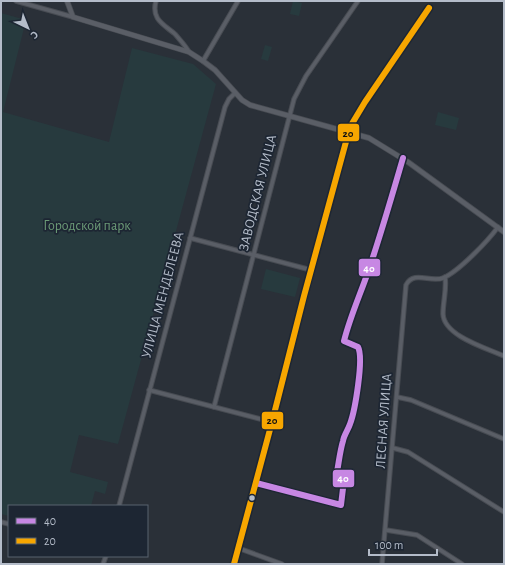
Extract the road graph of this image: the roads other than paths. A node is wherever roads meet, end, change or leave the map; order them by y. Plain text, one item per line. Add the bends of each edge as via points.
1 (16, 1) edge
2 (66, 1) edge
3 (156, 1) edge
4 (238, 1) edge
5 (358, 1) edge
6 (429, 8) dead end
7 (73, 17) junction
8 (189, 52) junction
9 (204, 61) junction
10 (235, 93) junction
11 (289, 116) junction
12 (349, 132) junction
13 (403, 158) junction
14 (498, 227) junction
15 (504, 232) edge
16 (190, 238) junction
17 (254, 255) junction
18 (311, 270) junction
19 (445, 277) junction
20 (504, 356) edge
21 (149, 390) junction
22 (397, 397) junction
23 (214, 406) junction
24 (272, 422) junction
25 (504, 439) edge
26 (393, 448) junction
27 (256, 483) junction
28 (119, 505) edge
29 (504, 512) edge
30 (386, 530) junction
31 (238, 548) junction
32 (234, 564) edge
33 (282, 564) edge
34 (382, 564) edge
35 (462, 564) edge

1 - 7 street
2 - 7 street
3 - 8 street via 157,17
4 - 9 street
5 - 11 street, ЗАВОДСКАЯ УЛИЦА via 301,84
6 - 12 street via 358,113
7 - 8 street
8 - 9 street
9 - 10 street
10 - 11 street via 250,105
10 - 16 street, УЛИЦА МЕНДЕЛЕЕВА via 225,107
11 - 12 street
11 - 17 street, ЗАВОДСКАЯ УЛИЦА
12 - 13 street via 369,138
12 - 18 street
13 - 14 street
13 - 27 street via 382,230 344,341 358,347 360,354 355,404 351,423 343,439 337,472 344,480 341,505
14 - 15 street
14 - 19 street
16 - 17 street
16 - 21 street, УЛИЦА МЕНДЕЛЕЕВА
17 - 18 street
17 - 23 street, ЗАВОДСКАЯ УЛИЦА
18 - 24 street
19 - 20 street via 443,315 447,325 469,340
19 - 22 street, ЛЕСНАЯ УЛИЦА via 417,277 409,280 406,285
21 - 23 street
21 - 28 street, УЛИЦА МЕНДЕЛЕЕВА
22 - 25 street via 411,400
22 - 26 street, ЛЕСНАЯ УЛИЦА
23 - 24 street
24 - 27 street
26 - 29 street via 408,452
26 - 30 street, ЛЕСНАЯ УЛИЦА
27 - 31 street
30 - 34 street, ЛЕСНАЯ УЛИЦА
30 - 35 street via 417,534
31 - 32 street
31 - 33 street

